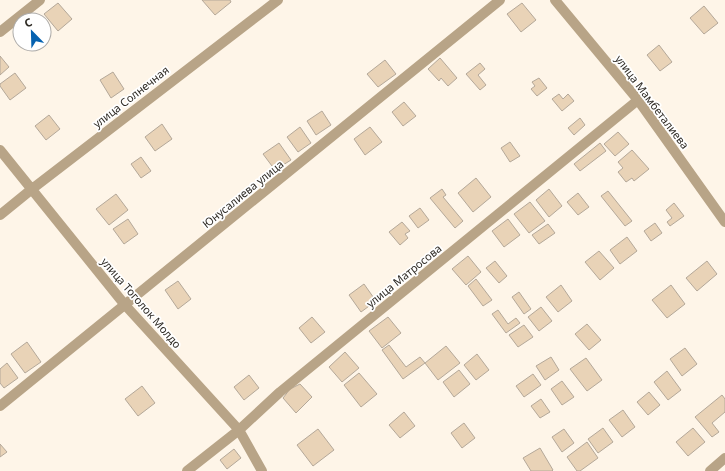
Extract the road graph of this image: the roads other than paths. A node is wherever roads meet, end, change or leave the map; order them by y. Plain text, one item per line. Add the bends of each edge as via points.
1 (40, 0) edge
2 (278, 0) edge
3 (500, 0) edge
4 (555, 0) edge
5 (0, 32) edge
6 (638, 100) junction
7 (0, 150) edge
8 (32, 189) junction
9 (0, 215) edge
10 (725, 222) edge
11 (125, 305) junction
12 (0, 406) edge
13 (239, 430) junction
14 (725, 458) edge
15 (187, 471) edge
16 (262, 471) edge
17 (710, 471) edge

1 - 5 street
2 - 8 street, улица Солнечная
3 - 11 street, Юнусалиева улица
4 - 6 street, улица Мамбеталиева
6 - 10 street, улица Мамбеталиева
6 - 13 street, улица Матросова via 280,392
7 - 8 street, улица Тоголок Молдо
8 - 9 street, улица Солнечная
8 - 11 street, улица Тоголок Молдо
11 - 12 street, Юнусалиева улица
11 - 13 street, улица Тоголок Молдо
13 - 15 street, улица Матросова
13 - 16 street, улица Тоголок Молдо
14 - 17 street

